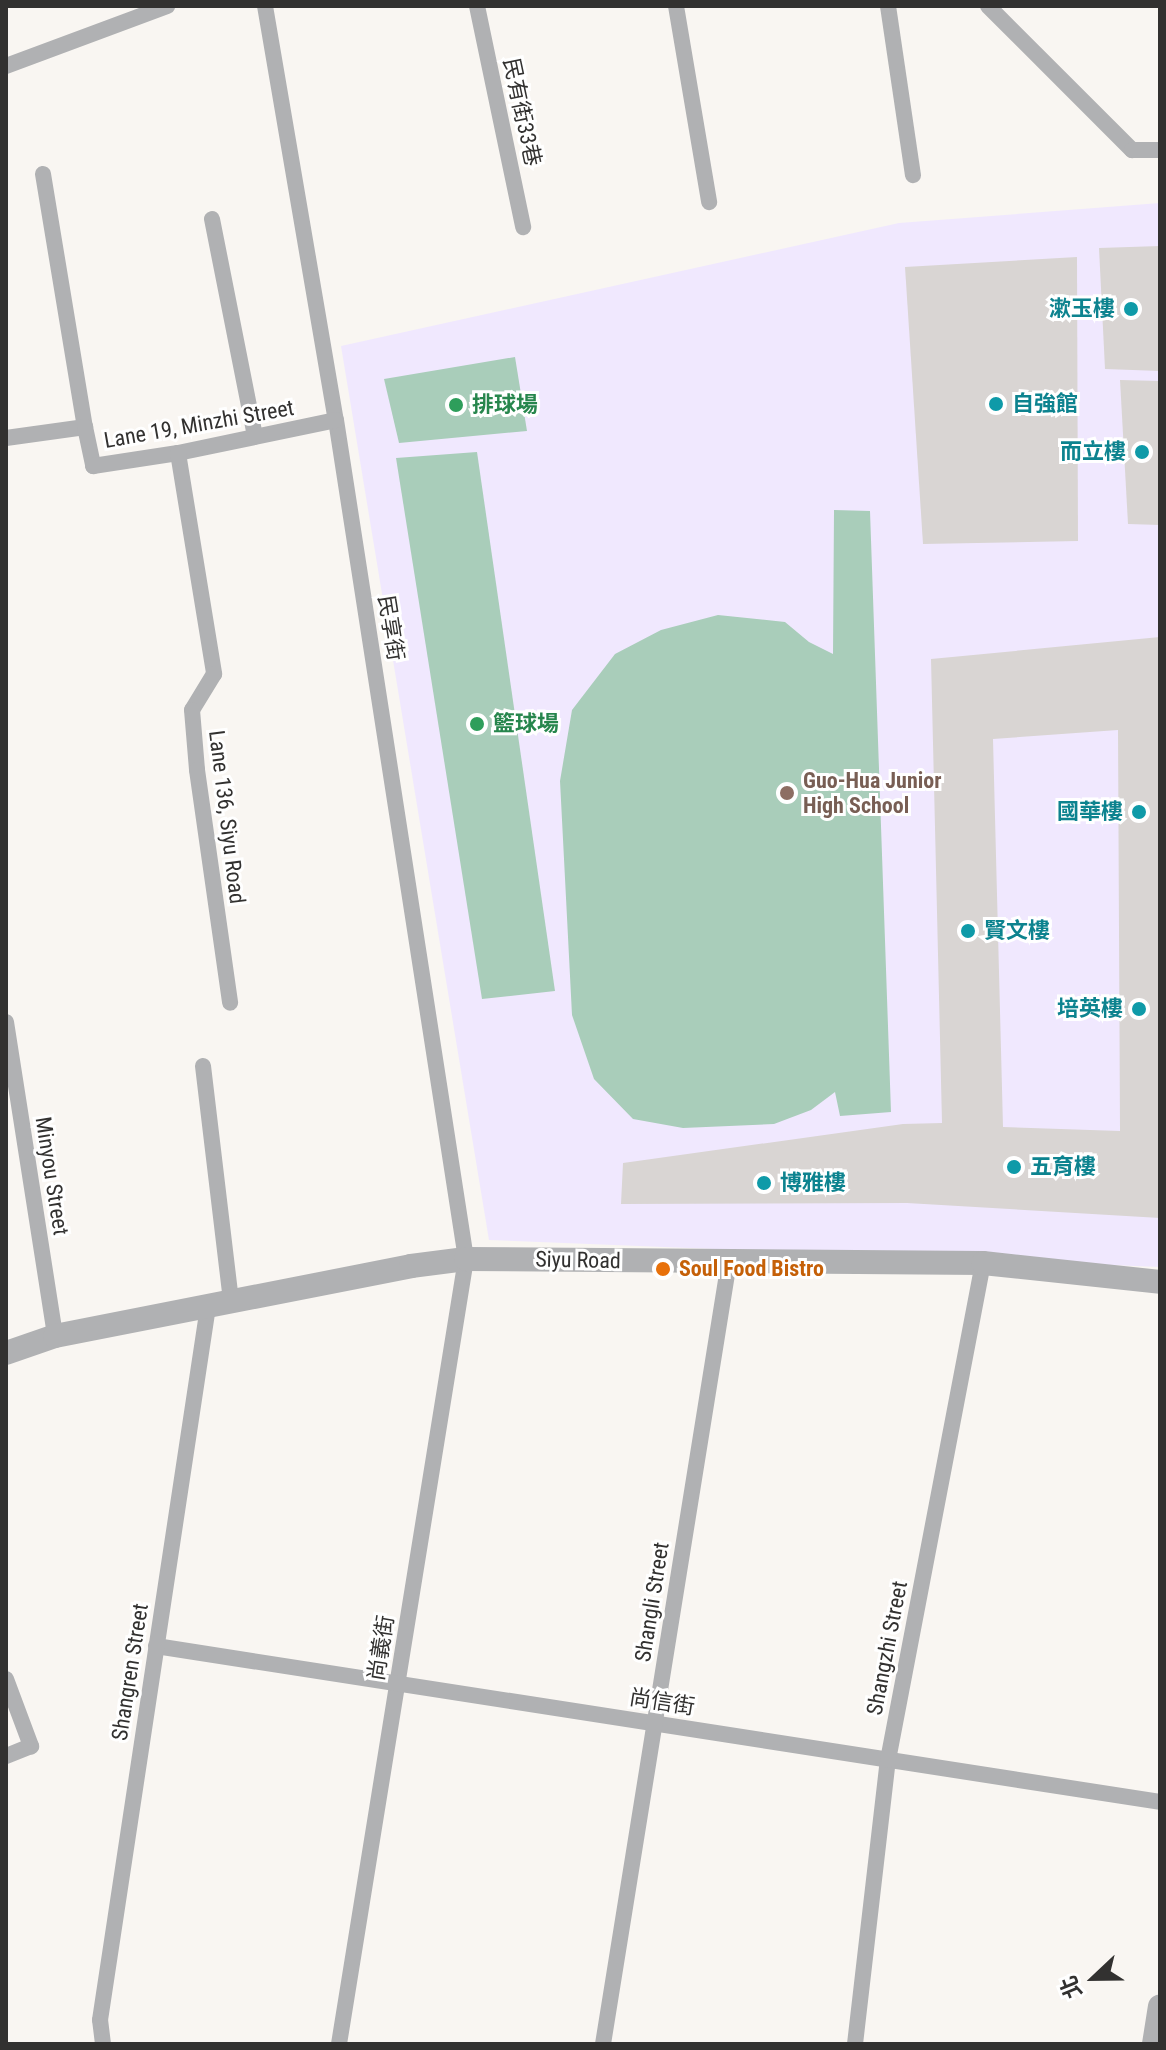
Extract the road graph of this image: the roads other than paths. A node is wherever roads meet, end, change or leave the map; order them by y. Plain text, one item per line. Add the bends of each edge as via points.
1 (167, 6) edge
2 (265, 6) edge
3 (477, 6) edge
4 (676, 6) edge
5 (888, 6) edge
6 (991, 7) edge
7 (6, 66) edge
8 (1160, 150) edge
9 (43, 174) dead end
10 (913, 175) dead end
11 (709, 202) dead end
12 (212, 219) dead end
13 (523, 227) dead end
14 (336, 420) junction
15 (85, 427) junction
16 (255, 437) junction
17 (6, 438) edge
18 (178, 453) junction
19 (230, 1003) dead end
20 (6, 1022) edge
21 (203, 1066) dead end
22 (466, 1259) junction
23 (729, 1262) junction
24 (983, 1263) junction
25 (1160, 1282) edge
26 (219, 1304) junction
27 (55, 1336) junction
28 (6, 1353) edge
29 (156, 1646) junction
30 (6, 1679) edge
31 (397, 1684) junction
32 (655, 1724) junction
33 (6, 1756) edge
34 (888, 1760) junction
35 (1160, 1802) edge
36 (1160, 2006) edge
37 (103, 2044) edge
38 (339, 2044) edge
39 (603, 2044) edge
40 (855, 2044) edge
41 (1154, 2044) edge

1 - 7 lane
2 - 14 lane, 民享街
3 - 13 lane, 民有街33巷
4 - 11 lane
5 - 10 lane
6 - 8 lane via 1132,150
9 - 15 lane
12 - 16 lane
14 - 16 lane, Lane 19, Minzhi Street
14 - 22 lane, 民享街
15 - 17 lane, Lane 19, Minzhi Street
15 - 18 lane, Lane 19, Minzhi Street via 93,466
16 - 18 lane, Lane 19, Minzhi Street
18 - 19 lane, Lane 136, Siyu Road via 214,674 192,710
20 - 27 lane, Minyou Street
21 - 26 lane
22 - 23 street, Siyu Road
22 - 26 street, Siyu Road
22 - 31 lane, 尚義街
23 - 24 street, Siyu Road
23 - 32 lane, Shangli Street
24 - 25 street, Siyu Road
24 - 34 lane, Shangzhi Street
26 - 27 street, Siyu Road
26 - 29 lane, Shangren Street
27 - 28 street, Siyu Road
29 - 31 lane, 尚信街
29 - 37 lane, Shangren Street via 100,2020
30 - 33 lane via 31,1746
31 - 32 lane, 尚信街
31 - 38 lane, 尚義街
32 - 34 lane, 尚信街
32 - 39 lane, Shangli Street
34 - 35 lane, 尚信街
34 - 40 lane, Shangzhi Street
36 - 41 street

